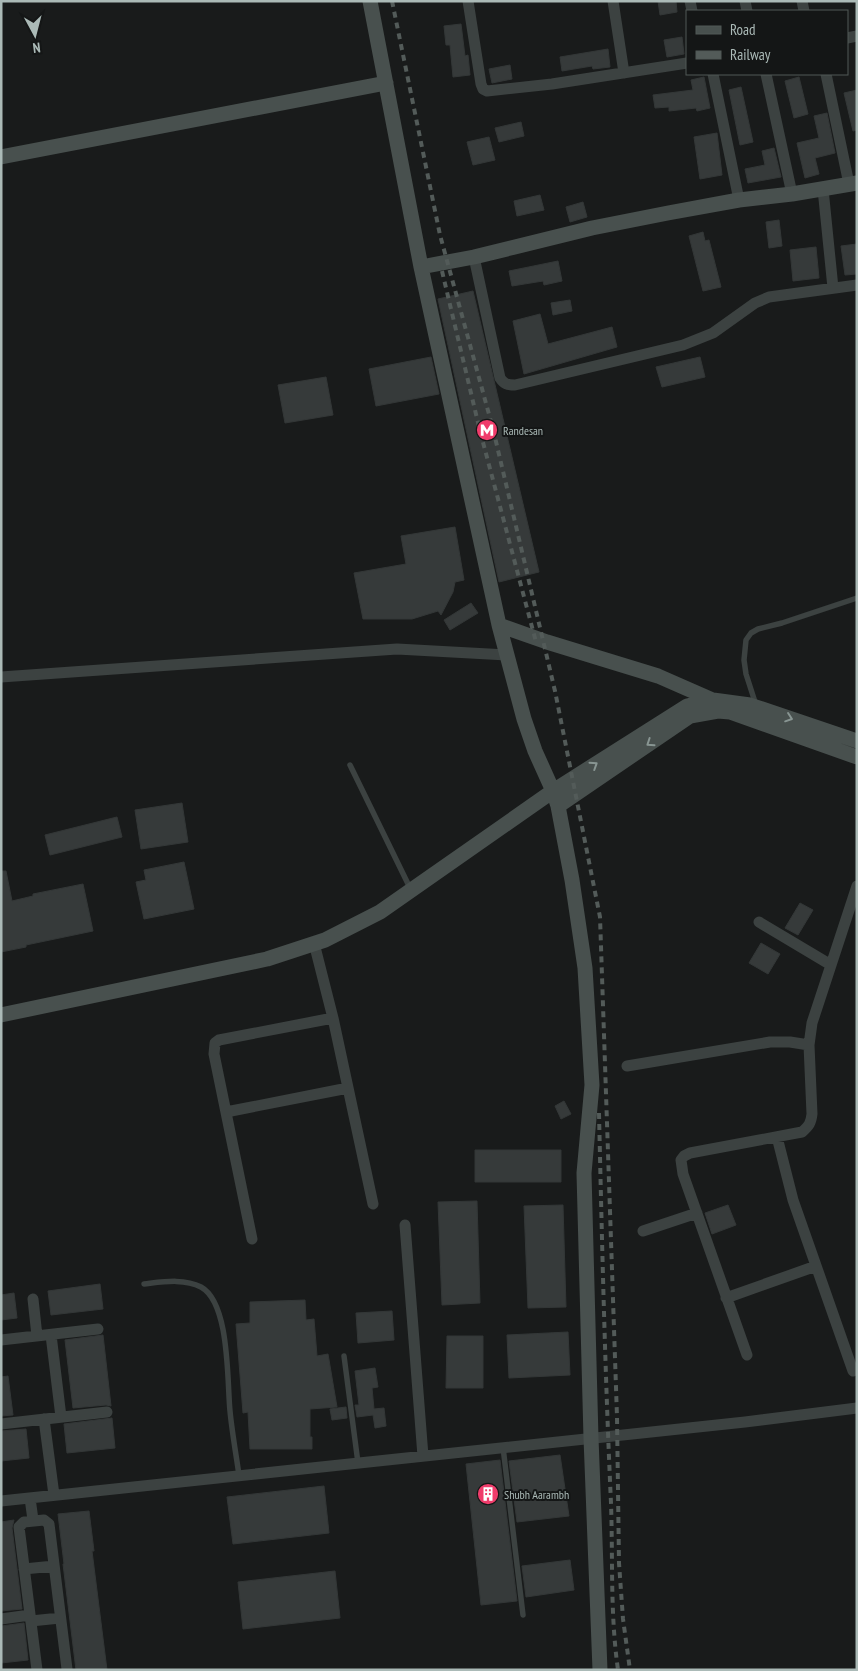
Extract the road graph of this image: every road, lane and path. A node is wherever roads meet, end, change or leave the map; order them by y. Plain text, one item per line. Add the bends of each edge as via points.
1 (370, 1) edge
2 (468, 1) edge
3 (613, 1) edge
4 (686, 63) edge
5 (624, 73) junction
6 (713, 75) edge
7 (766, 75) edge
8 (826, 75) edge
9 (386, 82) junction
10 (1, 157) edge
11 (853, 183) edge
12 (823, 188) junction
13 (792, 194) junction
14 (739, 200) junction
15 (474, 257) junction
16 (421, 267) junction
17 (857, 285) edge
18 (833, 288) junction
19 (857, 598) edge
20 (499, 625) junction
21 (507, 656) junction
22 (1, 677) edge
23 (713, 700) junction
24 (757, 707) junction
25 (730, 712) junction
26 (857, 741) edge
27 (857, 757) edge
28 (350, 766) dead end
29 (556, 798) junction
30 (857, 886) edge
31 (411, 890) junction
32 (759, 922) dead end
33 (314, 943) junction
34 (831, 965) junction
35 (1, 1015) edge
36 (333, 1018) junction
37 (809, 1044) junction
38 (627, 1066) dead end
39 (348, 1088) junction
40 (226, 1112) junction
41 (777, 1137) junction
42 (373, 1204) dead end
43 (696, 1213) junction
44 (406, 1226) dead end
45 (643, 1231) dead end
46 (252, 1239) dead end
47 (816, 1266) junction
48 (144, 1284) dead end
49 (726, 1298) junction
50 (33, 1299) dead end
51 (98, 1329) dead end
52 (51, 1334) junction
53 (37, 1336) junction
54 (1, 1340) edge
55 (747, 1355) dead end
56 (344, 1356) dead end
57 (854, 1371) dead end
58 (857, 1408) edge
59 (107, 1412) dead end
60 (61, 1417) junction
61 (44, 1419) junction
62 (1, 1424) edge
63 (591, 1438) junction
64 (504, 1447) junction
65 (423, 1456) junction
66 (358, 1462) junction
67 (239, 1475) junction
68 (54, 1495) junction
69 (30, 1498) junction
70 (1, 1501) edge
71 (33, 1520) junction
72 (54, 1566) junction
73 (24, 1569) junction
74 (524, 1615) dead end
75 (30, 1618) junction
76 (60, 1618) junction
77 (1, 1619) edge
78 (67, 1669) edge
79 (38, 1670) edge
80 (600, 1670) edge

1 - 9 street
2 - 5 street via 481,84 487,91
3 - 5 street
4 - 5 street
6 - 14 street
7 - 13 street
8 - 11 street
9 - 10 street
9 - 16 street
11 - 12 street
12 - 13 street
12 - 18 street
13 - 14 street
14 - 15 street via 592,228
15 - 16 street
15 - 18 street via 500,378 508,385 682,345 714,333 755,303 769,297
16 - 20 street
17 - 18 street
19 - 24 lane via 751,633 746,640 744,660
20 - 21 street
20 - 23 street via 658,676
21 - 22 street via 397,649
21 - 29 street via 532,743
23 - 24 street
23 - 25 street
29 -> 23 street via 686,706
24 -> 26 street
25 - 27 street
25 -> 29 street via 690,716
28 - 31 lane
29 - 31 street
29 - 63 street via 585,968 592,1085 584,1173
30 - 34 street
31 - 33 street via 380,912
32 - 34 street
33 - 35 street via 267,959
33 - 36 street
34 - 37 street via 817,1005
36 - 39 street
36 - 40 street via 215,1043 214,1054
37 - 38 street via 770,1042
37 - 41 street via 811,1122 802,1132
39 - 40 street
39 - 42 street
40 - 46 street
41 - 43 street via 684,1156 681,1166
41 - 47 street via 793,1200
43 - 45 street
43 - 49 street
44 - 65 street
47 - 49 street
47 - 57 street
48 - 67 lane via 189,1282 203,1288 215,1302 223,1328
49 - 55 street
50 - 53 street
51 - 52 street
52 - 53 street
52 - 60 street
53 - 54 street
56 - 66 lane
58 - 63 street
59 - 60 street
60 - 61 street
61 - 62 street
61 - 68 street
63 - 64 street
63 - 80 street
64 - 65 street
64 - 74 lane
65 - 66 street
66 - 67 street
67 - 68 street
68 - 69 street
69 - 70 street
69 - 71 street
71 - 72 street via 44,1520 49,1524
71 - 73 street via 19,1527
72 - 73 street
72 - 76 street
73 - 75 street
75 - 76 street
75 - 77 street
75 - 79 street
76 - 78 street

